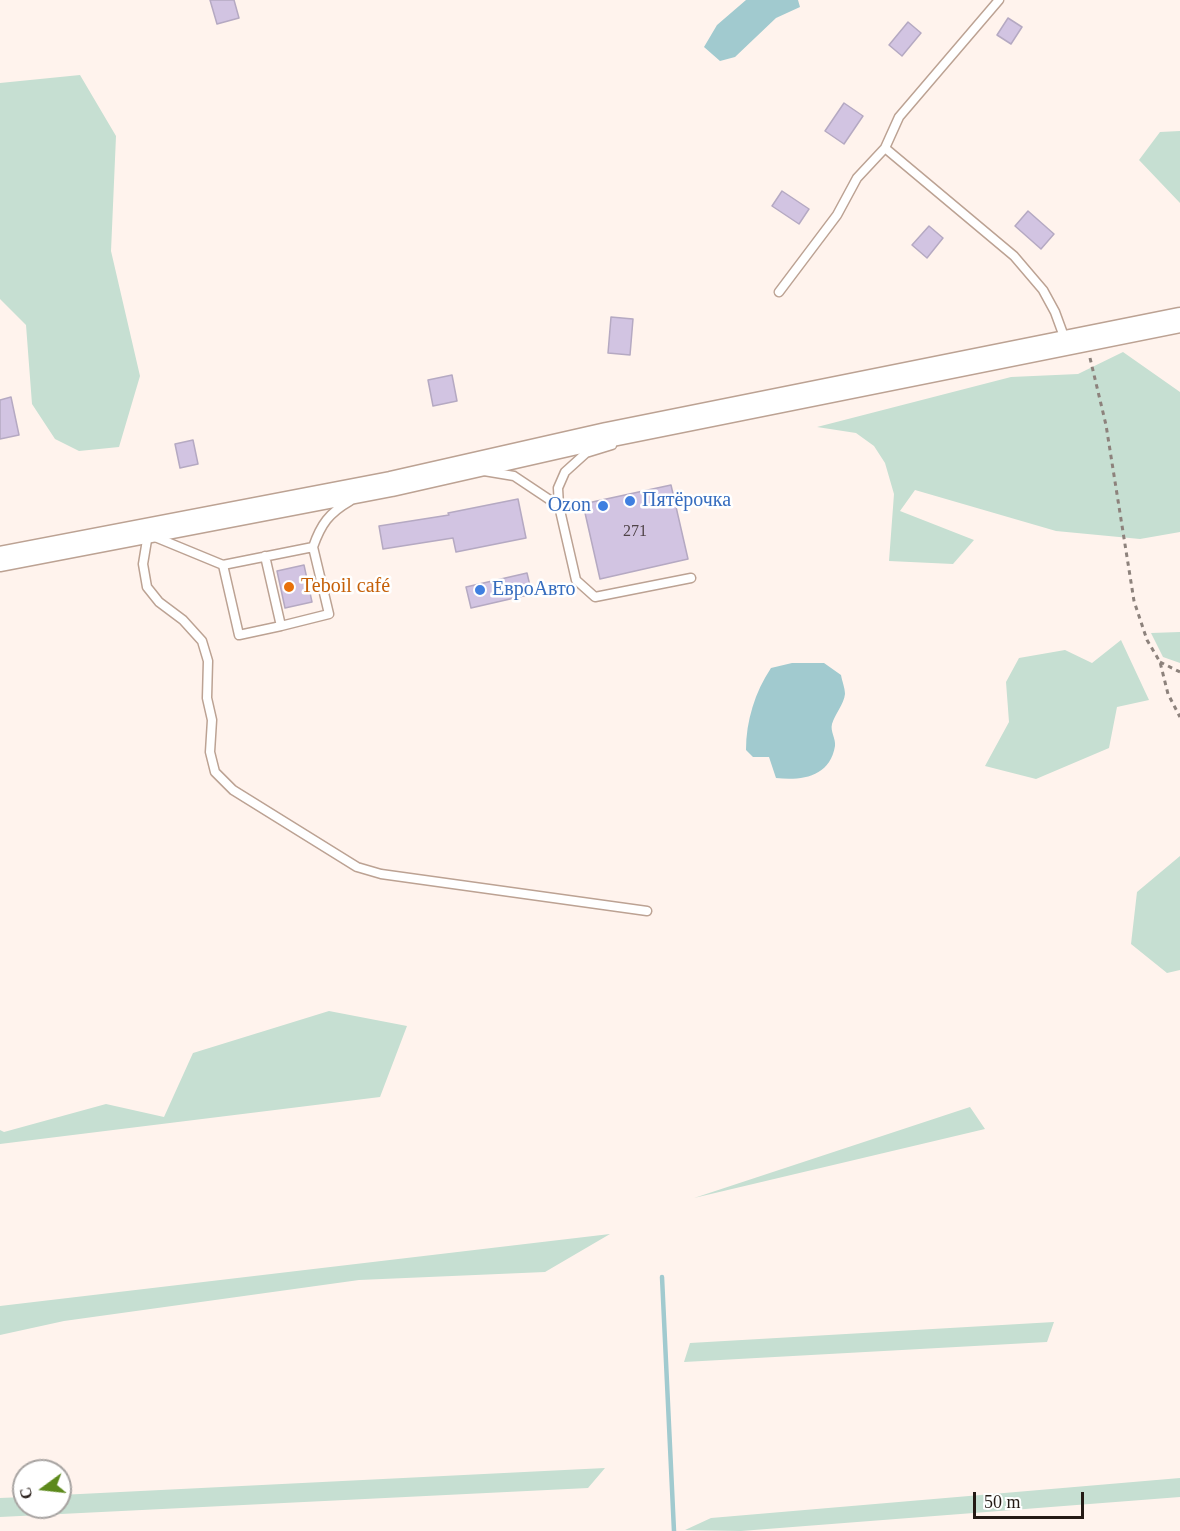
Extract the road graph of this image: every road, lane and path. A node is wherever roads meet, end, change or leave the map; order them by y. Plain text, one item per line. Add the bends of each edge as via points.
1 (999, 0) edge
2 (885, 148) junction
3 (780, 291) dead end
4 (1180, 320) edge
5 (1075, 340) junction
6 (719, 412) junction
7 (439, 474) junction
8 (391, 484) junction
9 (559, 506) junction
10 (148, 534) junction
11 (122, 535) junction
12 (313, 547) junction
13 (265, 556) junction
14 (0, 559) edge
15 (223, 565) junction
16 (691, 578) dead end
17 (281, 626) junction
18 (1160, 662) junction
19 (1180, 672) edge
20 (1180, 717) edge
21 (647, 911) dead end

1 - 2 lane via 899,117
2 - 3 lane via 857,178 837,215
2 - 5 lane via 1014,256 1043,290
4 - 5 main road
5 - 6 main road
5 - 18 path via 1106,425 1134,601 1147,640
6 - 7 main road
6 - 9 lane via 586,453 565,472 558,488
7 - 8 main road
7 - 9 lane via 477,470 514,476
8 - 11 main road
8 - 12 lane via 336,508 320,528
9 - 16 lane via 576,580 595,597
10 - 11 lane
10 - 15 lane
10 - 21 lane via 143,564 147,587 202,641 208,661 210,752 215,772 233,790 357,867 381,874
11 - 14 main road
12 - 13 lane
12 - 17 lane via 329,615
13 - 15 lane
13 - 17 lane
15 - 17 lane via 239,635
18 - 19 path
18 - 20 path via 1168,694

